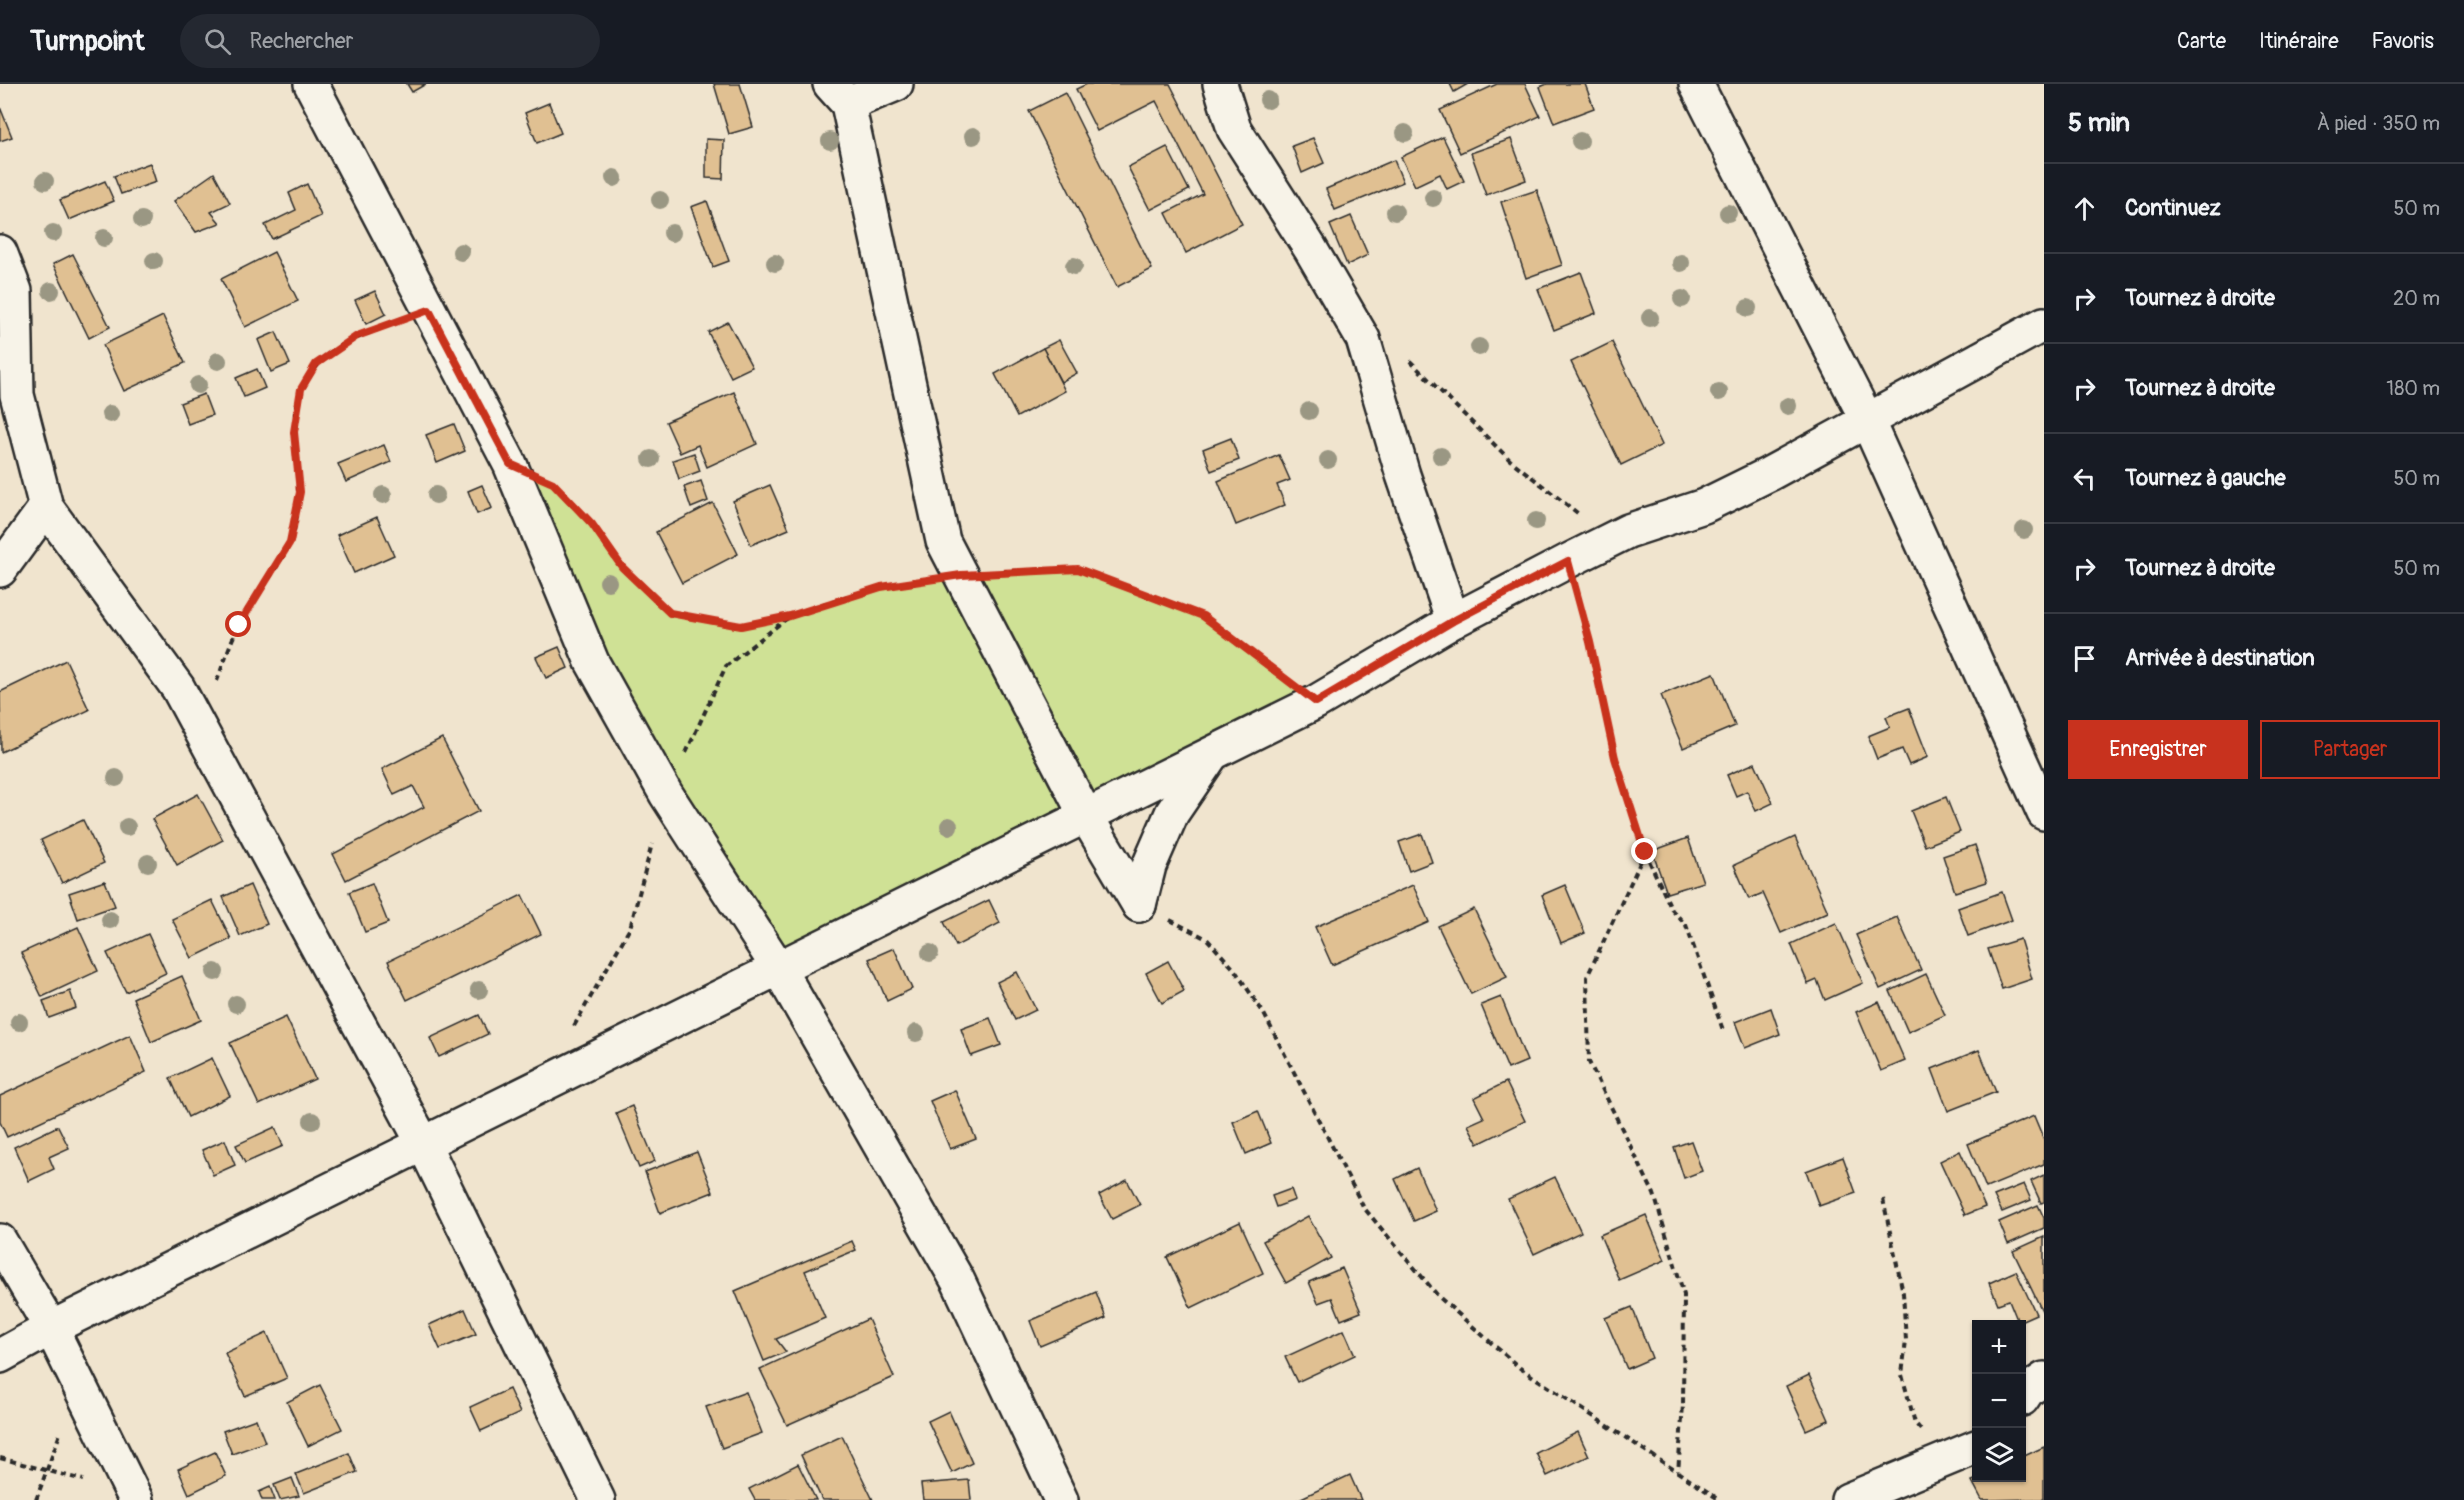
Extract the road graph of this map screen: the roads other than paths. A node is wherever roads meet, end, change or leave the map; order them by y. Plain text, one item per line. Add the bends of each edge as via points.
1 (311, 84) edge
2 (896, 84) edge
3 (1220, 84) edge
4 (1696, 84) edge
5 (839, 94) edge
6 (0, 252) edge
7 (2044, 324) edge
8 (1867, 420) junction
9 (46, 507) junction
10 (0, 570) edge
11 (1453, 621) junction
12 (1212, 754) junction
13 (2044, 813) edge
14 (1086, 816) junction
15 (779, 969) junction
16 (423, 1143) junction
17 (0, 1241) edge
18 (51, 1328) junction
19 (0, 1356) edge
20 (2044, 1379) edge
21 (2026, 1393) edge
22 (1962, 1454) edge
23 (135, 1496) edge
24 (598, 1500) edge
25 (1061, 1500) edge
26 (1848, 1500) edge

1 - 15 street via 510,464 592,662 666,794
2 - 5 street
3 - 11 street via 1234,129 1363,339 1403,475
4 - 8 street
5 - 14 street via 943,541
6 - 9 street via 15,291 17,395
7 - 8 street
8 - 11 street via 1704,506 1628,531
8 - 13 street
9 - 10 street
9 - 16 street via 178,688
11 - 12 street via 1316,702
12 - 14 street
12 - 14 street via 1172,813 1149,866 1139,905
14 - 15 street
15 - 16 street
15 - 25 street via 958,1281
16 - 18 street
16 - 24 street
17 - 18 street
18 - 19 street
18 - 23 street
20 - 21 street
22 - 26 street

